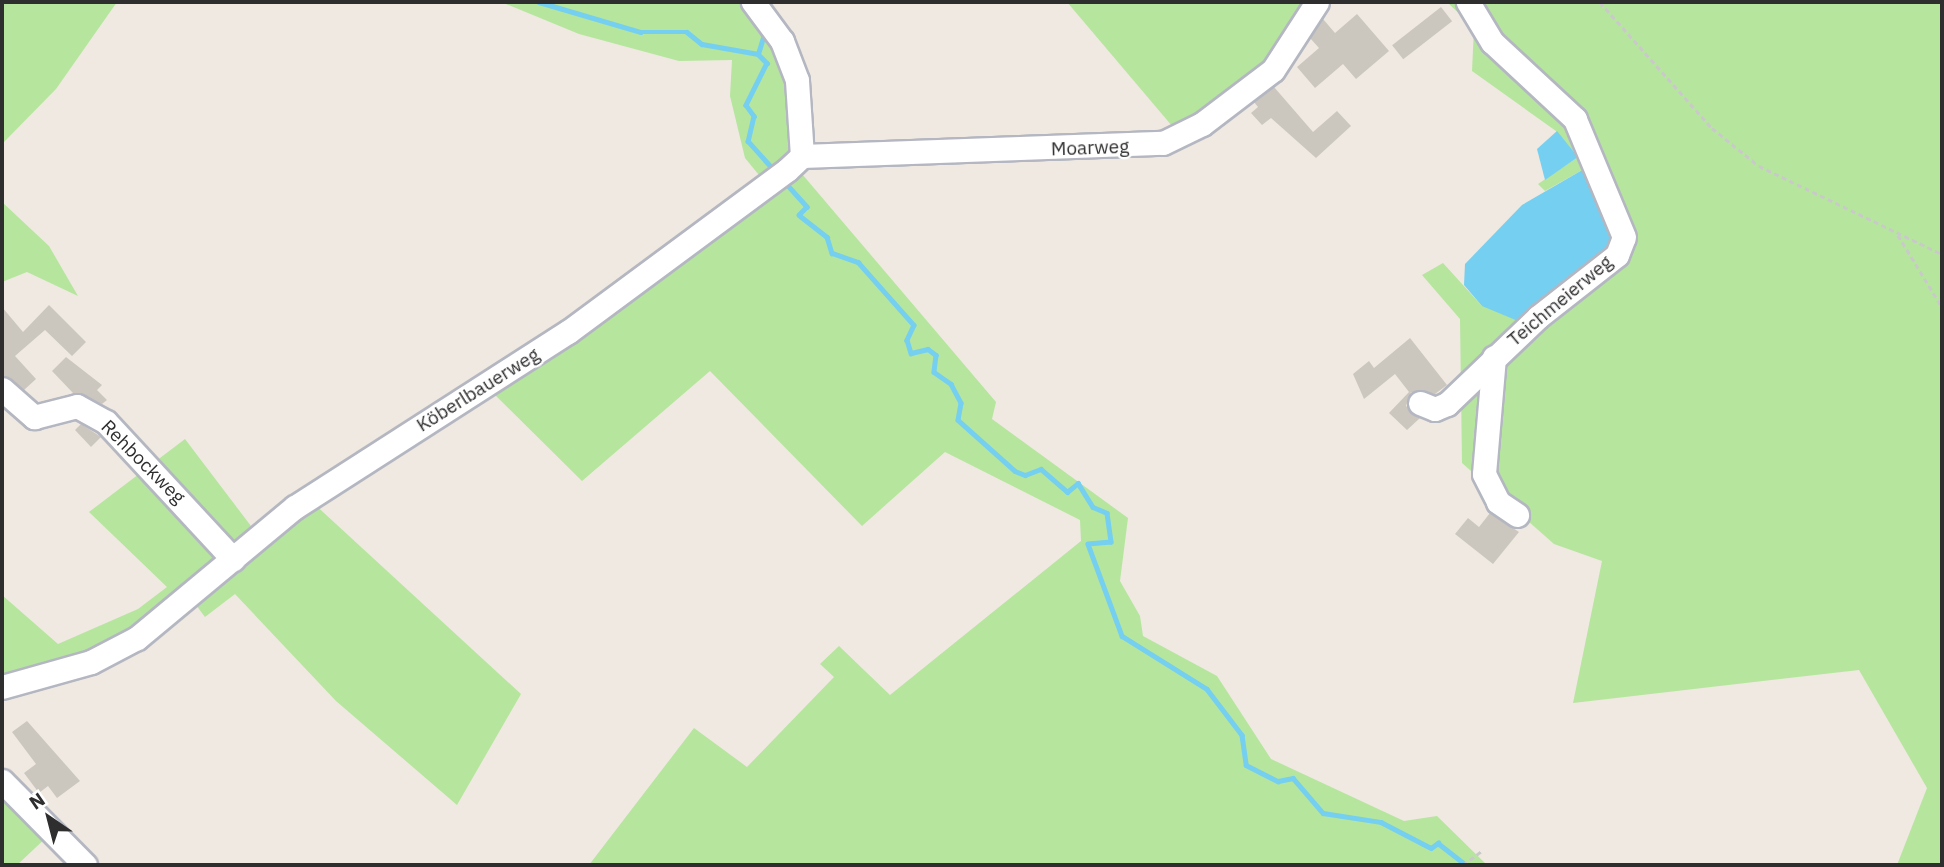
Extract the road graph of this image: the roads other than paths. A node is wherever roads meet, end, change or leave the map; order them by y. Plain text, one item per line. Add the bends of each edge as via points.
1 (753, 2) edge
2 (1317, 2) edge
3 (1468, 2) edge
4 (788, 168) junction
5 (1494, 357) junction
6 (2, 389) edge
7 (1420, 403) dead end
8 (1517, 515) dead end
9 (233, 559) junction
10 (2, 687) edge
11 (2, 781) edge
12 (85, 865) edge

1 - 4 street via 792,61
2 - 4 street, Moarweg via 1273,70 1202,124 1163,143
3 - 5 street, Teichmeierweg via 1492,43 1575,119 1624,237 1617,255
4 - 9 street, Köberlbauerweg via 568,332 319,490
5 - 7 street, Teichmeierweg via 1447,404 1435,409
5 - 8 street, Teichmeierweg via 1484,474 1498,502
6 - 9 street, Rehbockweg via 34,416 77,406 106,422
9 - 10 street, Köberlbauerweg via 178,610 122,647
11 - 12 street

